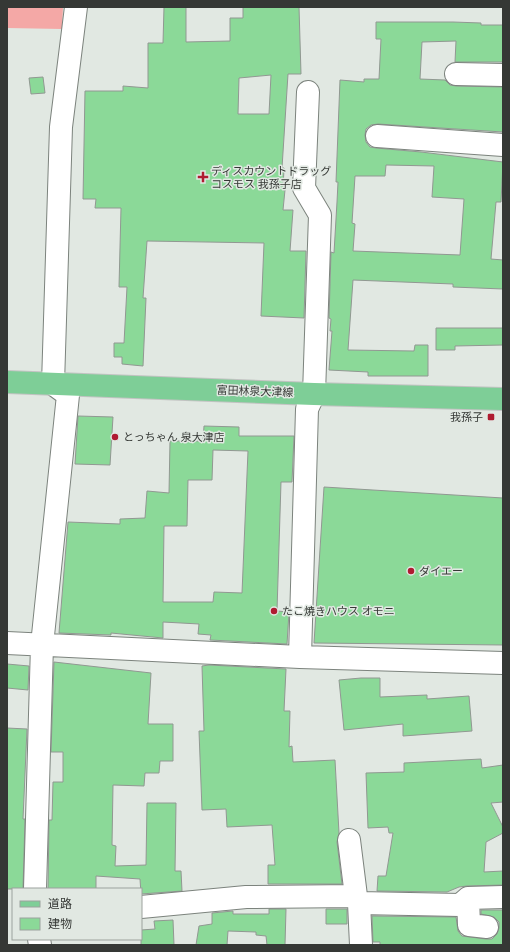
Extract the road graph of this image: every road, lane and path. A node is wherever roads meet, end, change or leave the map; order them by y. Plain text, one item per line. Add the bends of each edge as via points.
1 (76, 7) edge
2 (456, 74) dead end
3 (503, 75) edge
4 (308, 92) dead end
5 (389, 132) dead end
6 (503, 144) edge
7 (7, 382) edge
8 (54, 384) junction
9 (314, 394) junction
10 (503, 399) edge
11 (7, 643) edge
12 (42, 645) junction
13 (300, 657) junction
14 (503, 663) edge
15 (349, 840) dead end
16 (35, 888) edge
17 (503, 897) edge
18 (468, 898) junction
19 (358, 899) junction
20 (142, 907) edge
21 (487, 927) dead end
22 (361, 945) edge

1 - 8 street via 61,127
2 - 3 street
4 - 9 street via 304,188 320,215
5 - 6 street via 463,133
7 - 8 main road, 富田林泉大津線
8 - 9 main road, 富田林泉大津線
8 - 12 street via 68,395
9 - 10 main road, 富田林泉大津線
9 - 13 street via 307,409
11 - 12 street
12 - 13 street
12 - 16 street
13 - 14 street
15 - 19 street
17 - 18 street
18 - 19 street via 460,905
18 - 21 street via 469,925
19 - 20 street via 246,897
19 - 22 street

